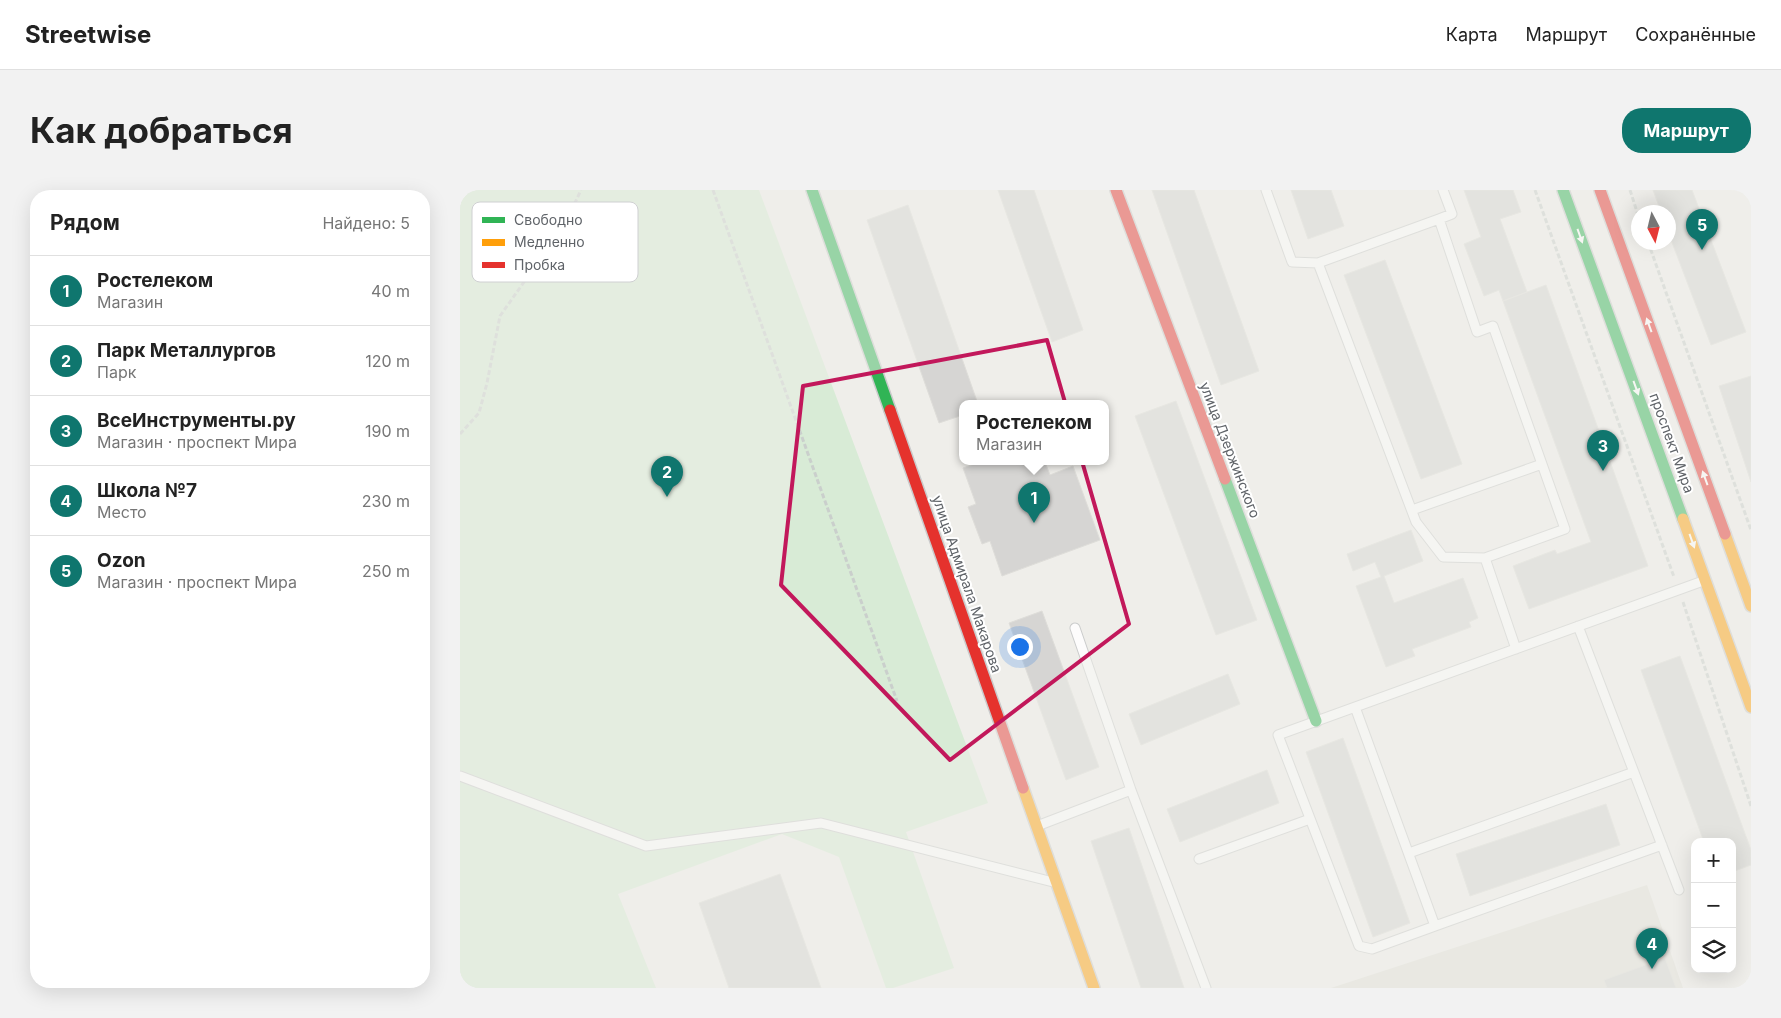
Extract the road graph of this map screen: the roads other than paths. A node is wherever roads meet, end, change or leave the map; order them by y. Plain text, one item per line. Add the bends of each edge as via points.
1 (812, 190) edge
2 (1116, 190) edge
3 (1266, 190) edge
4 (1443, 190) edge
5 (1563, 190) edge
6 (1600, 190) edge
7 (1439, 219) junction
8 (1318, 263) junction
9 (1542, 464) junction
10 (1412, 510) junction
11 (1485, 558) junction
12 (1706, 580) junction
13 (1751, 606) edge
14 (1578, 626) junction
15 (1075, 628) dead end
16 (1516, 648) junction
17 (1355, 707) junction
18 (1751, 707) edge
19 (1316, 721) junction
20 (1634, 772) junction
21 (460, 776) edge
22 (1130, 790) junction
23 (1310, 819) junction
24 (1037, 826) junction
25 (1662, 845) junction
26 (1409, 853) junction
27 (1199, 859) dead end
28 (1057, 883) junction
29 (1679, 890) dead end
30 (1436, 926) junction
31 (1094, 988) edge
32 (1206, 988) edge

1 - 24 street, улица Адмирала Макарова
2 - 19 street, улица Дзержинского
3 - 8 lane via 1292,262
4 - 7 lane via 1452,214
5 -> 12 street, проспект Мира
13 -> 6 street, проспект Мира
7 - 8 lane
7 - 9 lane via 1477,332 1493,326
8 - 10 lane
9 - 10 lane
9 - 11 lane via 1565,529
10 - 11 lane via 1416,522 1443,557
11 - 16 lane
12 - 14 lane
12 - 18 street, проспект Мира
14 - 16 lane
14 - 20 lane
15 - 22 lane
16 - 17 lane
17 - 19 lane
17 - 26 lane
19 - 23 lane via 1278,734
20 - 25 lane
20 - 26 lane
21 - 28 lane via 646,846 820,824
22 - 24 lane
22 - 32 lane
23 - 27 lane
23 - 30 lane via 1359,946 1372,949
24 - 28 street, улица Адмирала Макарова
25 - 29 lane
25 - 30 lane
26 - 30 lane
28 - 31 street, улица Адмирала Макарова

